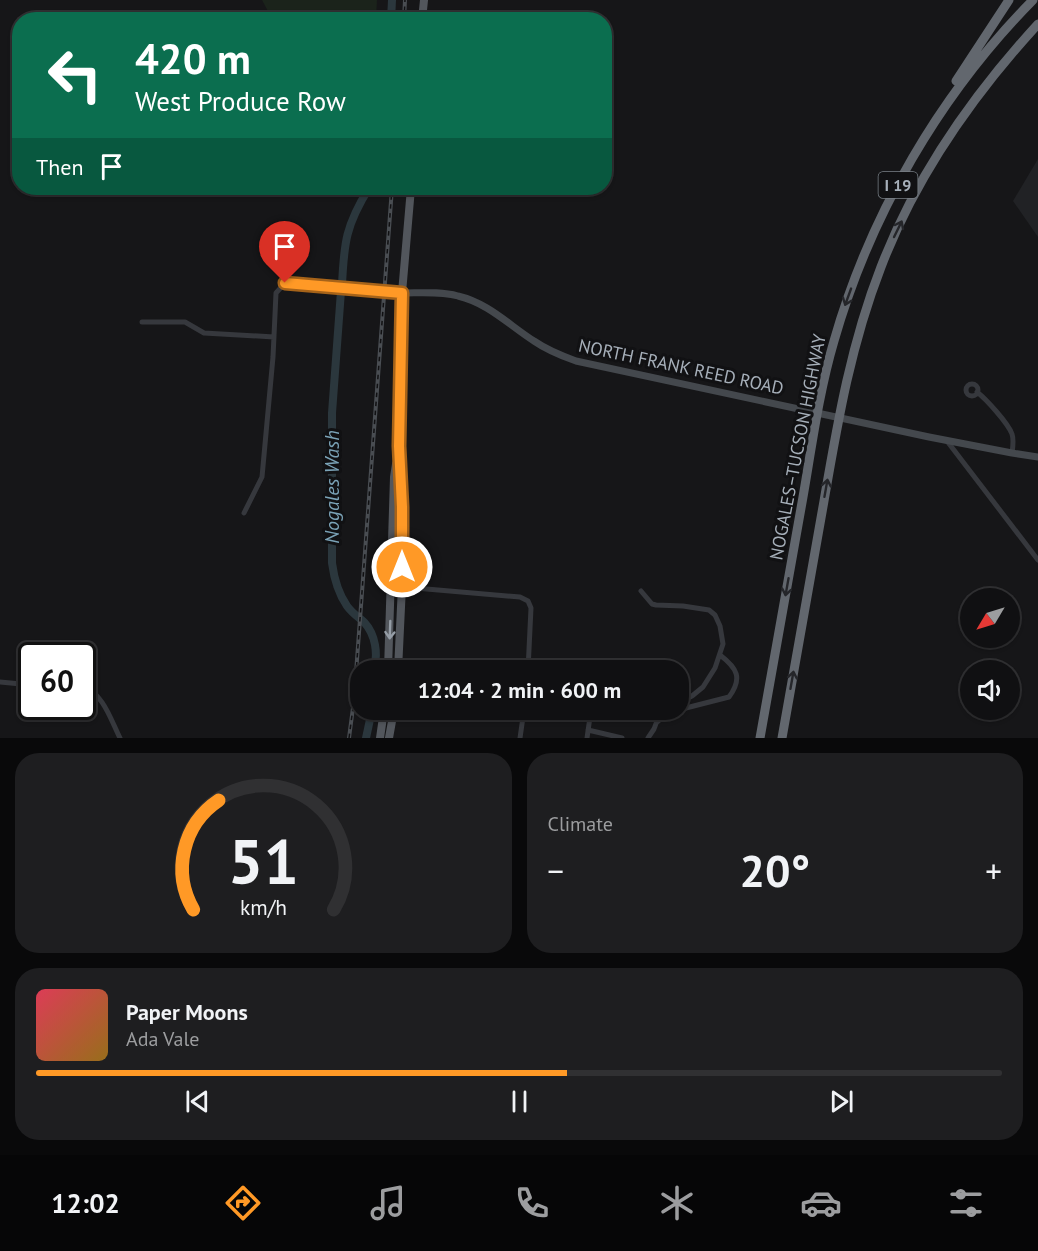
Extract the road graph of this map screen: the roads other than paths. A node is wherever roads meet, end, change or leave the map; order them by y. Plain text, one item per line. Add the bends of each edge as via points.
1 (1009, 0) edge
2 (1027, 0) edge
3 (1033, 0) edge
4 (1014, 19) junction
5 (1038, 24) edge
6 (1038, 33) edge
7 (968, 108) junction
8 (410, 195) edge
9 (859, 268) junction
10 (402, 293) junction
11 (142, 322) dead end
12 (274, 337) junction
13 (977, 392) dead end
14 (947, 441) junction
15 (399, 446) junction
16 (1012, 453) junction
17 (1038, 457) edge
18 (244, 513) dead end
19 (1038, 560) edge
20 (392, 586) junction
21 (402, 586) junction
22 (641, 591) dead end
23 (720, 655) junction
24 (388, 660) edge
25 (398, 660) edge
26 (528, 660) edge
27 (0, 682) edge
28 (18, 684) edge
29 (96, 694) edge
30 (689, 698) edge
31 (689, 707) edge
32 (383, 720) edge
33 (392, 720) edge
34 (523, 720) edge
35 (590, 720) edge
36 (658, 720) edge
37 (661, 720) edge
38 (656, 725) junction
39 (588, 730) junction
40 (120, 738) edge
41 (380, 738) edge
42 (389, 738) edge
43 (520, 738) edge
44 (587, 738) edge
45 (622, 738) edge
46 (648, 738) edge
47 (760, 738) edge
48 (782, 738) edge

1 - 9 highway via 903,169
2 - 4 highway
3 - 4 highway, NOGALES–TUCSON HIGHWAY / I 19
4 - 9 highway, NOGALES–TUCSON HIGHWAY / I 19 via 963,81 921,143
5 - 7 highway, NOGALES–TUCSON HIGHWAY / I 19
6 - 7 highway
48 -> 7 highway, NOGALES–TUCSON HIGHWAY / I 19 via 841,404 867,306 881,266 921,181
8 - 10 main road
9 -> 47 highway, NOGALES–TUCSON HIGHWAY / I 19 via 834,341 820,400
10 - 12 street via 285,283 276,292
10 - 14 street, NORTH FRANK REED ROAD via 439,292 474,301 536,343 576,361
10 - 15 main road
11 - 12 street via 185,322 204,333
12 - 18 street via 262,477
13 - 16 street via 1011,430
14 - 16 street, NORTH FRANK REED ROAD
14 - 19 street
15 - 20 main road via 394,477
15 - 21 main road
16 - 17 street, NORTH FRANK REED ROAD
20 - 21 street
20 -> 24 main road
21 - 25 main road
21 - 26 street via 520,597 528,601
22 - 23 street via 656,606 712,612 723,638
23 - 30 street via 703,687
23 - 31 street via 735,669 733,692 729,697
27 - 28 street
29 - 40 street
32 - 41 main road
33 - 42 main road
34 - 43 street
35 - 39 street
36 - 38 street
37 - 38 street
38 - 46 street
39 - 44 street
39 - 45 street

